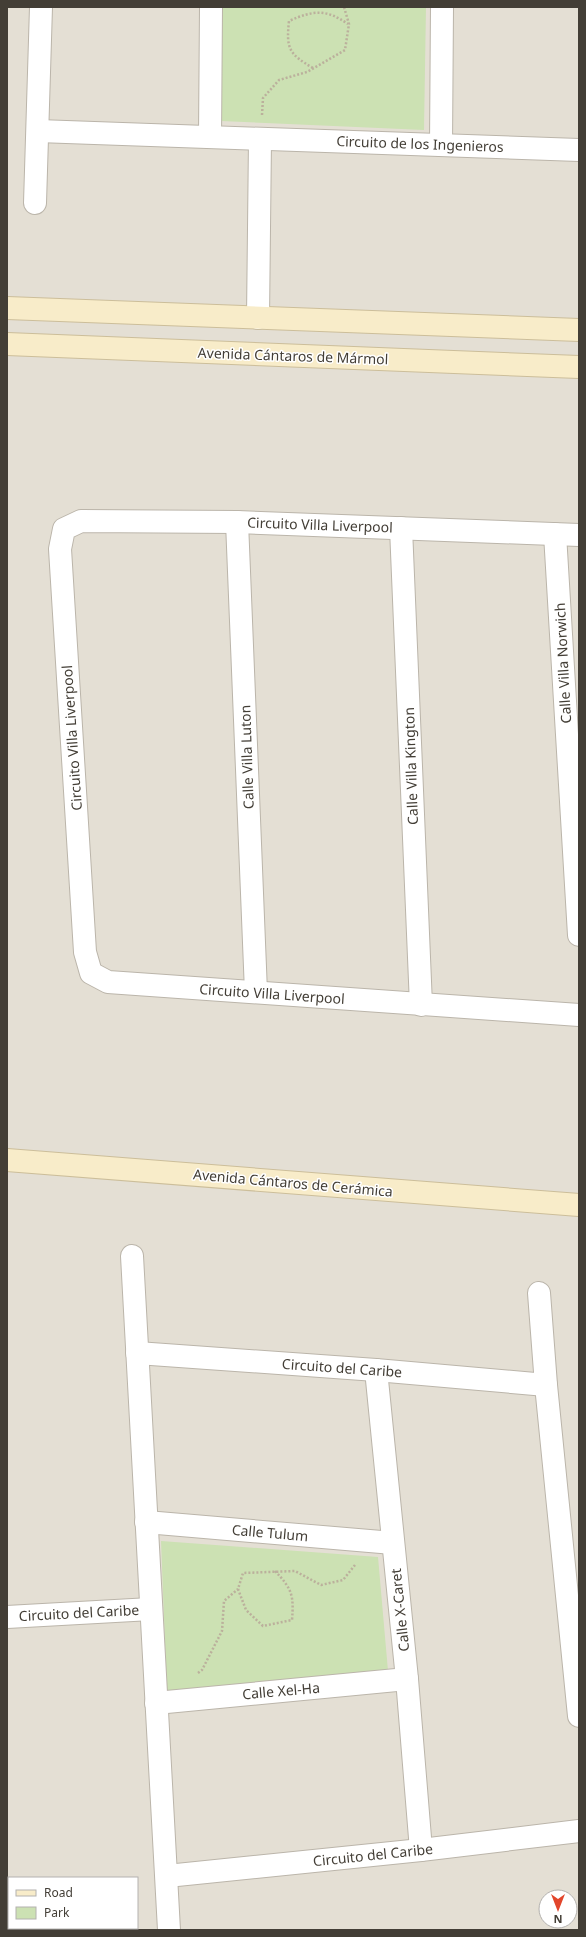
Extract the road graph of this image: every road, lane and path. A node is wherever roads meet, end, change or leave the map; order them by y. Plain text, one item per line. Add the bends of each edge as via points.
1 (41, 7) edge
2 (211, 7) edge
3 (344, 7) edge
4 (442, 7) edge
5 (349, 24) junction
6 (313, 68) junction
7 (38, 131) junction
8 (210, 137) junction
9 (260, 139) junction
10 (441, 145) junction
11 (579, 150) edge
12 (35, 203) dead end
13 (7, 308) edge
14 (258, 318) junction
15 (579, 330) edge
16 (7, 344) edge
17 (579, 367) edge
18 (237, 522) junction
19 (401, 528) junction
20 (555, 534) junction
21 (579, 535) edge
22 (579, 936) edge
23 (256, 992) junction
24 (421, 1005) junction
25 (579, 1015) edge
26 (7, 1160) edge
27 (579, 1205) edge
28 (132, 1256) dead end
29 (539, 1293) dead end
30 (137, 1353) junction
31 (376, 1370) junction
32 (546, 1385) junction
33 (146, 1522) junction
34 (362, 1541) junction
35 (394, 1543) junction
36 (275, 1571) junction
37 (238, 1589) junction
38 (151, 1609) junction
39 (7, 1617) edge
40 (197, 1674) dead end
41 (407, 1679) junction
42 (156, 1703) junction
43 (579, 1716) edge
44 (579, 1831) edge
45 (421, 1850) junction
46 (166, 1876) junction
47 (168, 1930) edge

1 - 7 street
2 - 8 street
3 - 5 path
4 - 10 street
5 - 6 path via 345,50
5 - 6 path via 334,14 308,13 290,21 287,40 294,57
6 - 9 path via 279,80 263,98
7 - 8 street, Circuito de los Ingenieros
7 - 12 street
8 - 9 street, Circuito de los Ingenieros
9 - 10 street, Circuito de los Ingenieros
9 - 14 street
10 - 11 street, Circuito de los Ingenieros
13 - 14 street
14 - 15 street
16 - 17 street, Avenida Cántaros de Mármol
18 - 19 street, Circuito Villa Liverpool
18 - 23 street, Calle Villa Luton
18 - 23 street, Circuito Villa Liverpool via 81,521 64,529 60,549 85,952 91,973 108,982
19 - 20 street, Circuito Villa Liverpool
19 - 24 street, Calle Villa Kington
20 - 21 street, Circuito Villa Liverpool
20 - 22 street, Calle Villa Norwich
23 - 24 street, Circuito Villa Liverpool
24 - 25 street, Circuito Villa Liverpool
26 - 27 street, Avenida Cántaros de Cerámica
28 - 30 street, Circuito del Caribe
29 - 32 street
30 - 31 street, Circuito del Caribe
30 - 33 street, Circuito del Caribe
31 - 32 street, Circuito del Caribe
31 - 35 street, Calle X-Caret
32 - 43 street
33 - 34 street, Calle Tulum
33 - 38 street, Circuito del Caribe
34 - 35 street, Calle Tulum
34 - 36 path via 361,1558 343,1580 321,1584 295,1571
35 - 41 street, Calle X-Caret
36 - 37 path via 243,1573
36 - 37 path via 288,1584 294,1602 292,1620 263,1626 246,1610
37 - 40 path via 224,1601 222,1631 202,1670
38 - 39 street, Circuito del Caribe
38 - 42 street, Circuito del Caribe
41 - 42 street, Calle Xel-Ha
41 - 45 street, Calle X-Caret
42 - 46 street, Circuito del Caribe
44 - 45 street, Circuito del Caribe
45 - 46 street, Circuito del Caribe
46 - 47 street, Circuito del Caribe

